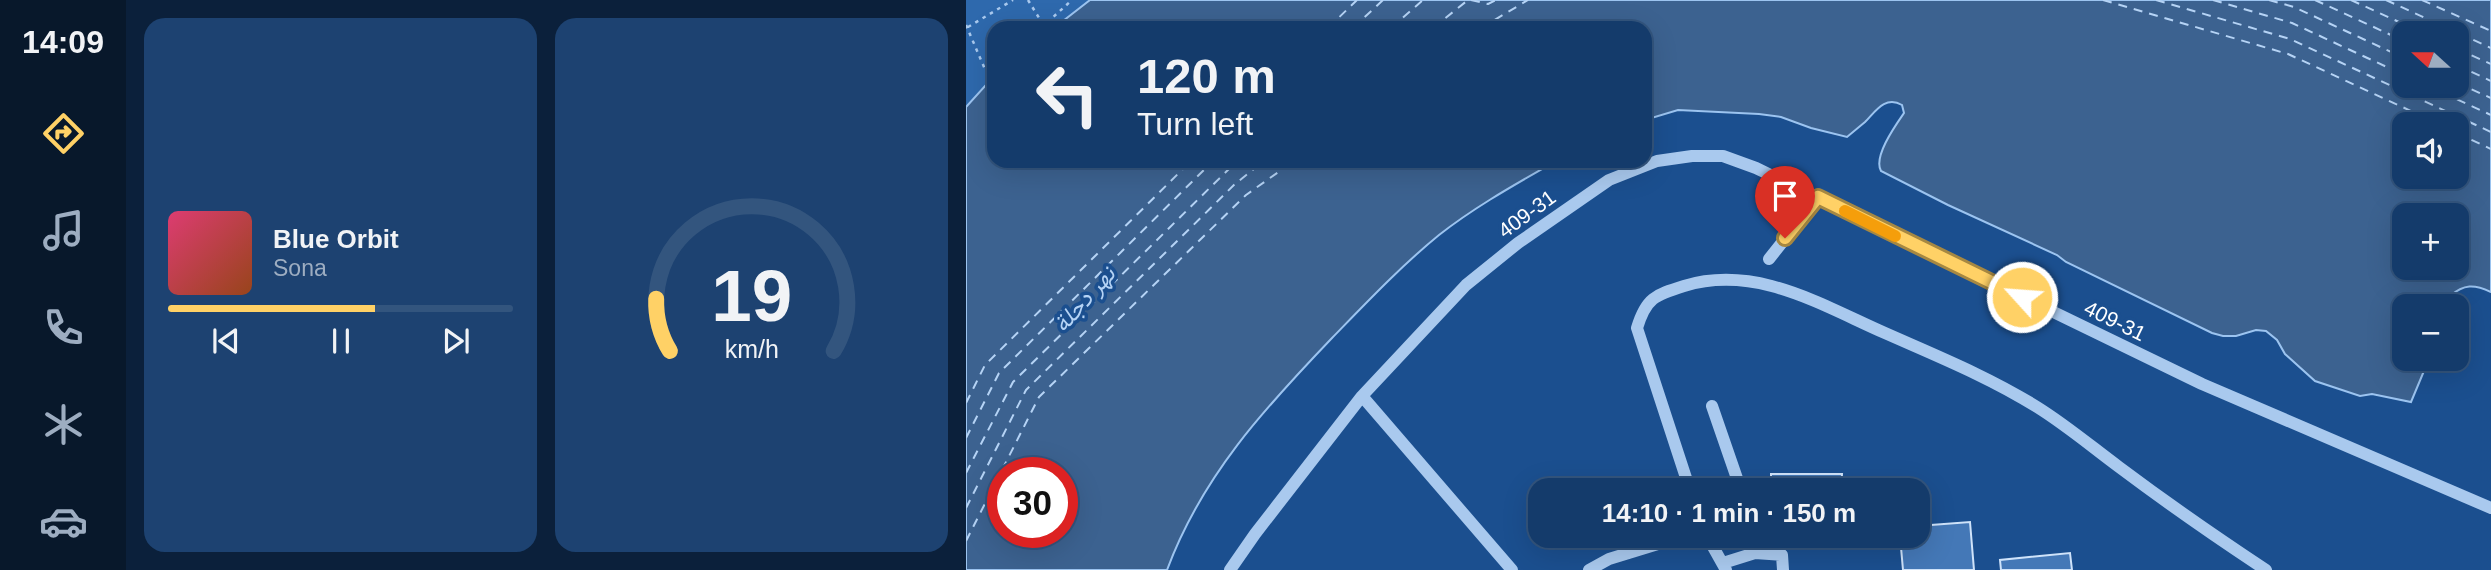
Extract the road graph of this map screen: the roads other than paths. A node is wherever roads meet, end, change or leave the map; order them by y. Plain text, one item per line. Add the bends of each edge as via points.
1 (1652, 163) edge
2 (1634, 168) edge
3 (1818, 197) junction
4 (1769, 259) dead end
5 (1362, 396) junction
6 (1712, 406) dead end
7 (1686, 478) edge
8 (1737, 478) edge
9 (2491, 508) edge
10 (1645, 548) edge
11 (1714, 548) edge
12 (1772, 548) edge
13 (1782, 555) junction
14 (1725, 566) edge
15 (1230, 570) edge
16 (1511, 570) edge
17 (1589, 570) edge
18 (1783, 570) edge
19 (2266, 570) edge

1 - 3 street, 409-31 via 1723,156
2 - 5 street, 409-31 via 1527,236 1466,285
3 - 4 street
3 - 9 street, 409-31 via 2191,379
5 - 15 street, 409-31
5 - 16 street
6 - 8 street
7 - 19 street via 1637,328 1642,310 1656,295 1698,282 1752,280 1815,300 1982,375 2039,408
10 - 17 street
11 - 14 street
12 - 13 street
13 - 14 street via 1755,553
13 - 18 street

